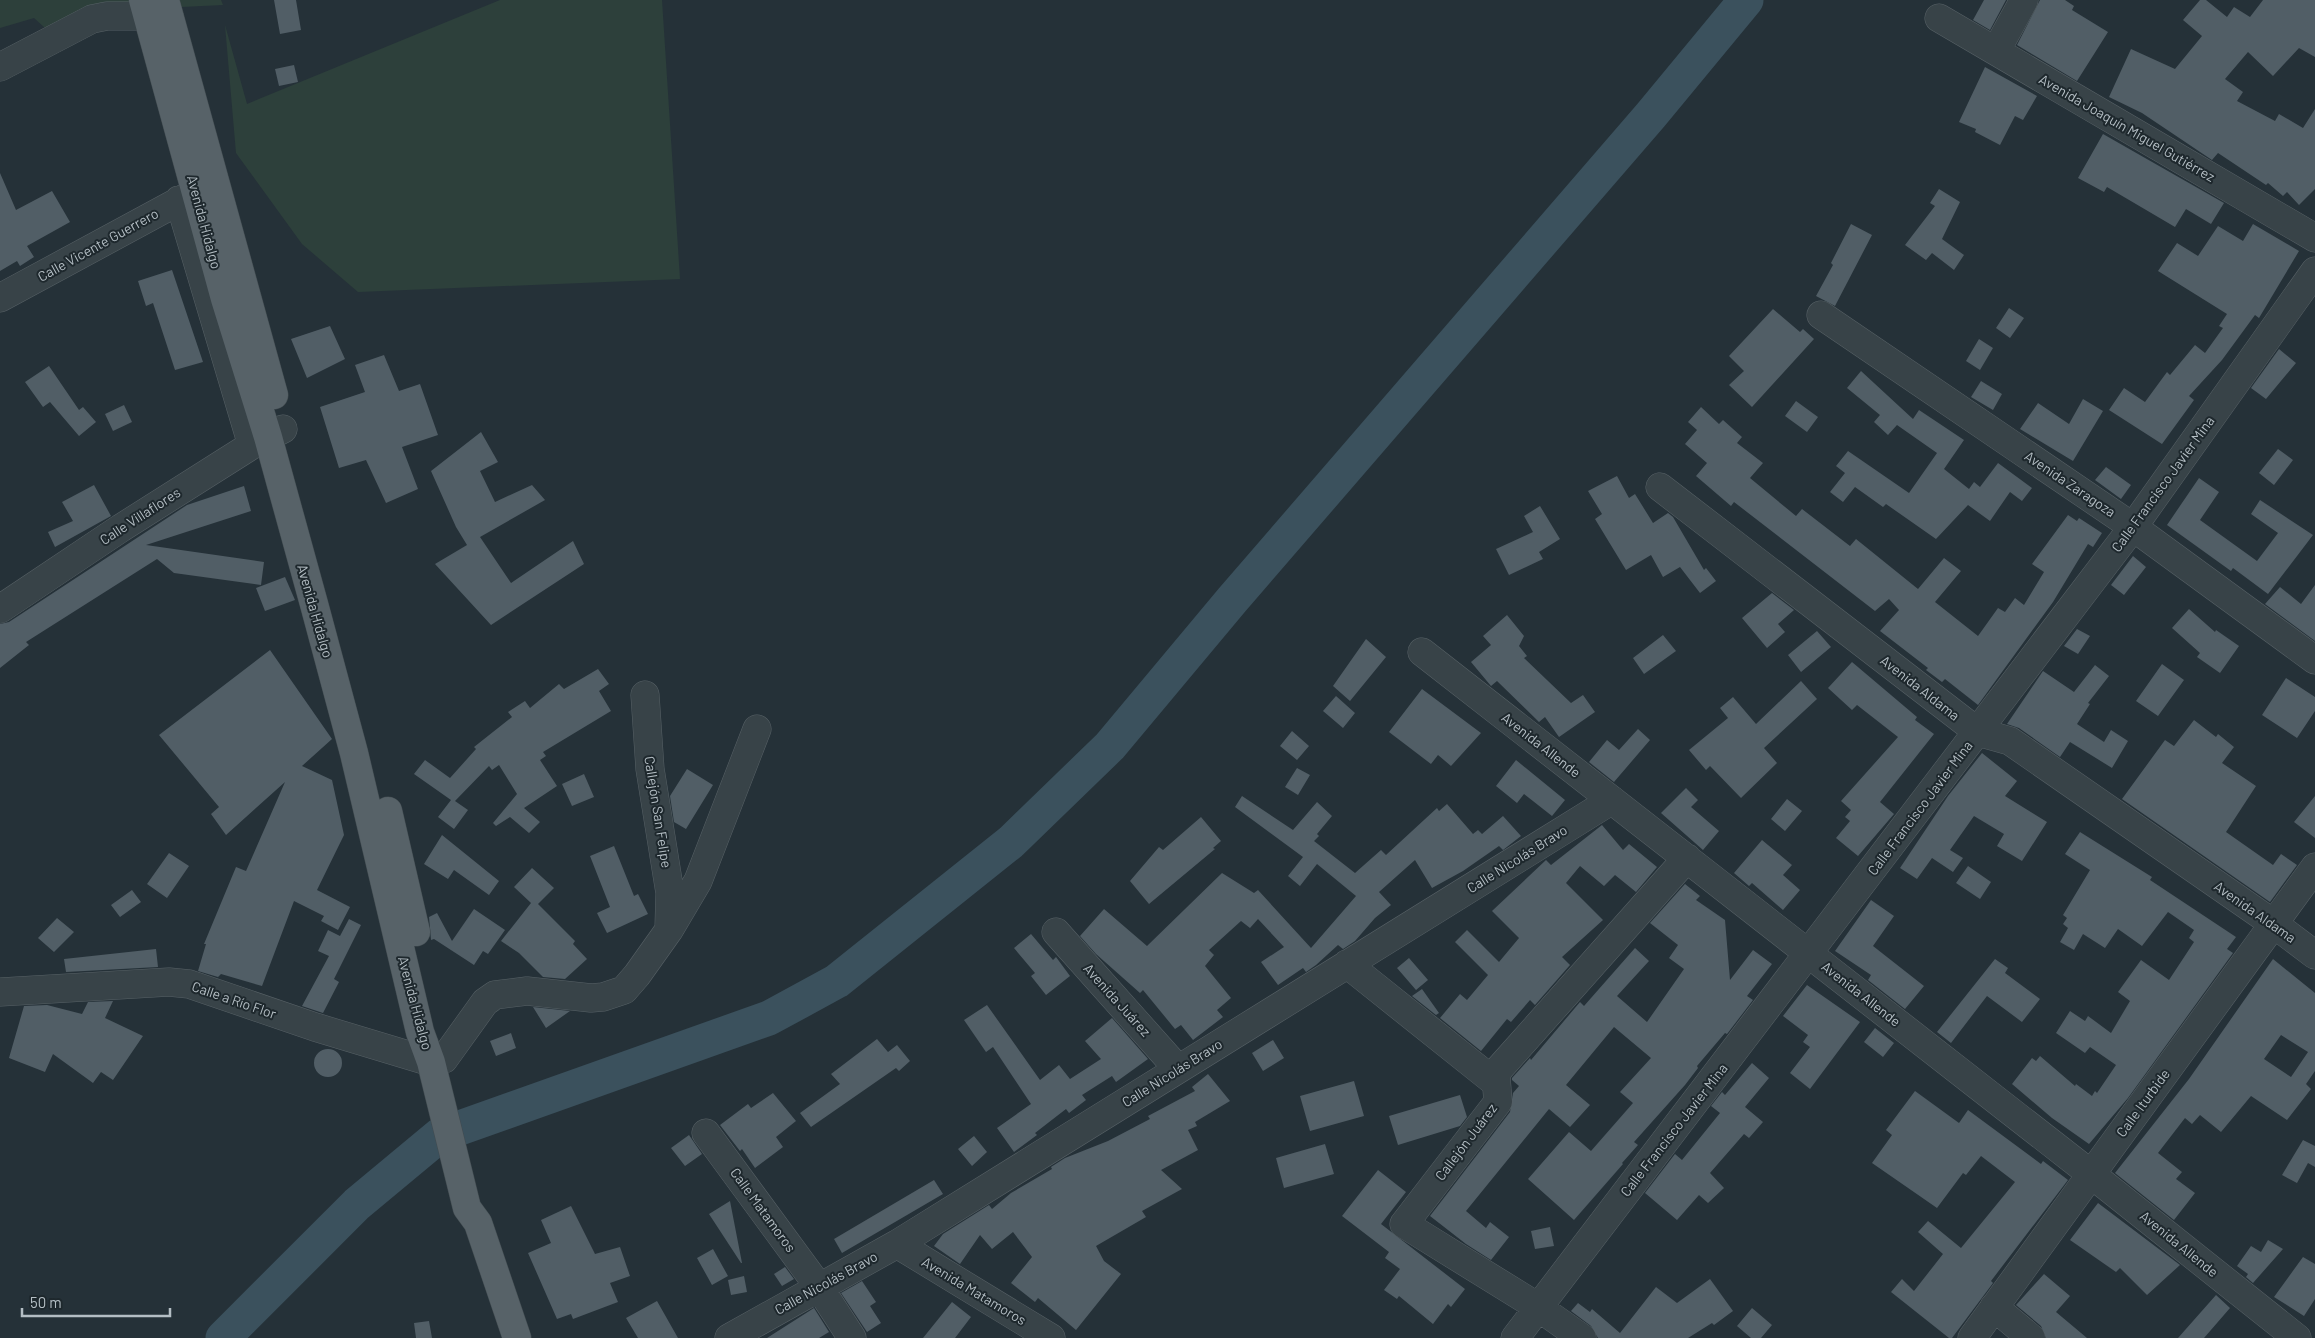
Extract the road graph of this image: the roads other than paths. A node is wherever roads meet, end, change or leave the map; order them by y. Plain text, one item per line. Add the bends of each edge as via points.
1 (2024, 0) edge
2 (156, 8) edge
3 (1939, 18) dead end
4 (1996, 51) junction
5 (0, 67) edge
6 (187, 196) junction
7 (2315, 238) edge
8 (2315, 270) edge
9 (0, 298) edge
10 (1821, 314) dead end
11 (268, 437) junction
12 (1660, 487) dead end
13 (2133, 527) junction
14 (2, 602) edge
15 (1422, 652) dead end
16 (2315, 660) edge
17 (645, 695) dead end
18 (757, 729) dead end
19 (1978, 732) junction
20 (1612, 800) junction
21 (1687, 858) junction
22 (2315, 867) edge
23 (2274, 924) junction
24 (669, 930) junction
25 (1056, 932) dead end
26 (1810, 954) junction
27 (2315, 955) edge
28 (1347, 964) junction
29 (0, 992) edge
30 (438, 1060) junction
31 (1178, 1069) junction
32 (1496, 1083) junction
33 (706, 1132) dead end
34 (2091, 1174) junction
35 (897, 1244) junction
36 (819, 1287) junction
37 (1538, 1307) junction
38 (1994, 1307) junction
39 (517, 1338) edge
40 (729, 1338) edge
41 (852, 1338) edge
42 (1051, 1338) edge
43 (1515, 1338) edge
44 (1582, 1338) edge
45 (1972, 1338) edge
46 (2031, 1338) edge
47 (2297, 1338) edge

1 - 4 street
2 - 5 street via 92,19
2 - 6 main road, Avenida Hidalgo
2 - 11 main road, Avenida Hidalgo
3 - 4 street, Avenida Joaquín Miguel Gutiérrez
4 - 7 street, Avenida Joaquín Miguel Gutiérrez
6 - 9 street, Calle Vicente Guerrero
6 - 11 main road, Avenida Hidalgo via 225,299
8 - 13 street, Calle Francisco Javier Mina
10 - 13 street, Avenida Zaragoza
11 - 14 street, Calle Villaflores
11 - 30 main road, Avenida Hidalgo via 354,753 420,1032
12 - 19 street, Avenida Aldama
13 - 16 street, Avenida Zaragoza
13 - 19 street, Calle Francisco Javier Mina
15 - 20 street, Avenida Allende
17 - 24 street, Callejón San Felipe via 650,769 670,893
18 - 24 street via 698,881
19 - 23 street, Avenida Aldama via 2010,741
19 - 26 street, Calle Francisco Javier Mina
20 - 21 street, Avenida Allende
20 - 28 street, Calle Nicolás Bravo
21 - 26 street, Avenida Allende
21 - 32 street via 1499,1069
22 - 23 street, Calle Iturbide
23 - 27 street, Avenida Aldama
23 - 34 street, Calle Iturbide
24 - 30 street via 624,990 591,998 527,991 495,995 485,1002
25 - 31 street, Avenida Juárez
26 - 34 street, Avenida Allende
26 - 37 street, Calle Francisco Javier Mina
28 - 31 street, Calle Nicolás Bravo
28 - 32 street, Callejón Juárez
29 - 30 street, Calle a Río Flor via 169,982 189,984 315,1027
30 - 39 main road, Avenida Hidalgo via 475,1212
31 - 35 street, Calle Nicolás Bravo
32 - 37 street, Callejón Juárez via 1498,1102 1404,1224
33 - 36 street, Calle Matamoros
34 - 38 street, Calle Iturbide
34 - 47 street, Avenida Allende
35 - 36 street, Calle Nicolás Bravo
35 - 42 street, Avenida Matamoros
36 - 40 street, Calle Nicolás Bravo
36 - 41 street, Calle Matamoros
37 - 43 street, Calle Francisco Javier Mina
37 - 44 street
38 - 45 street, Calle Iturbide
38 - 46 street

